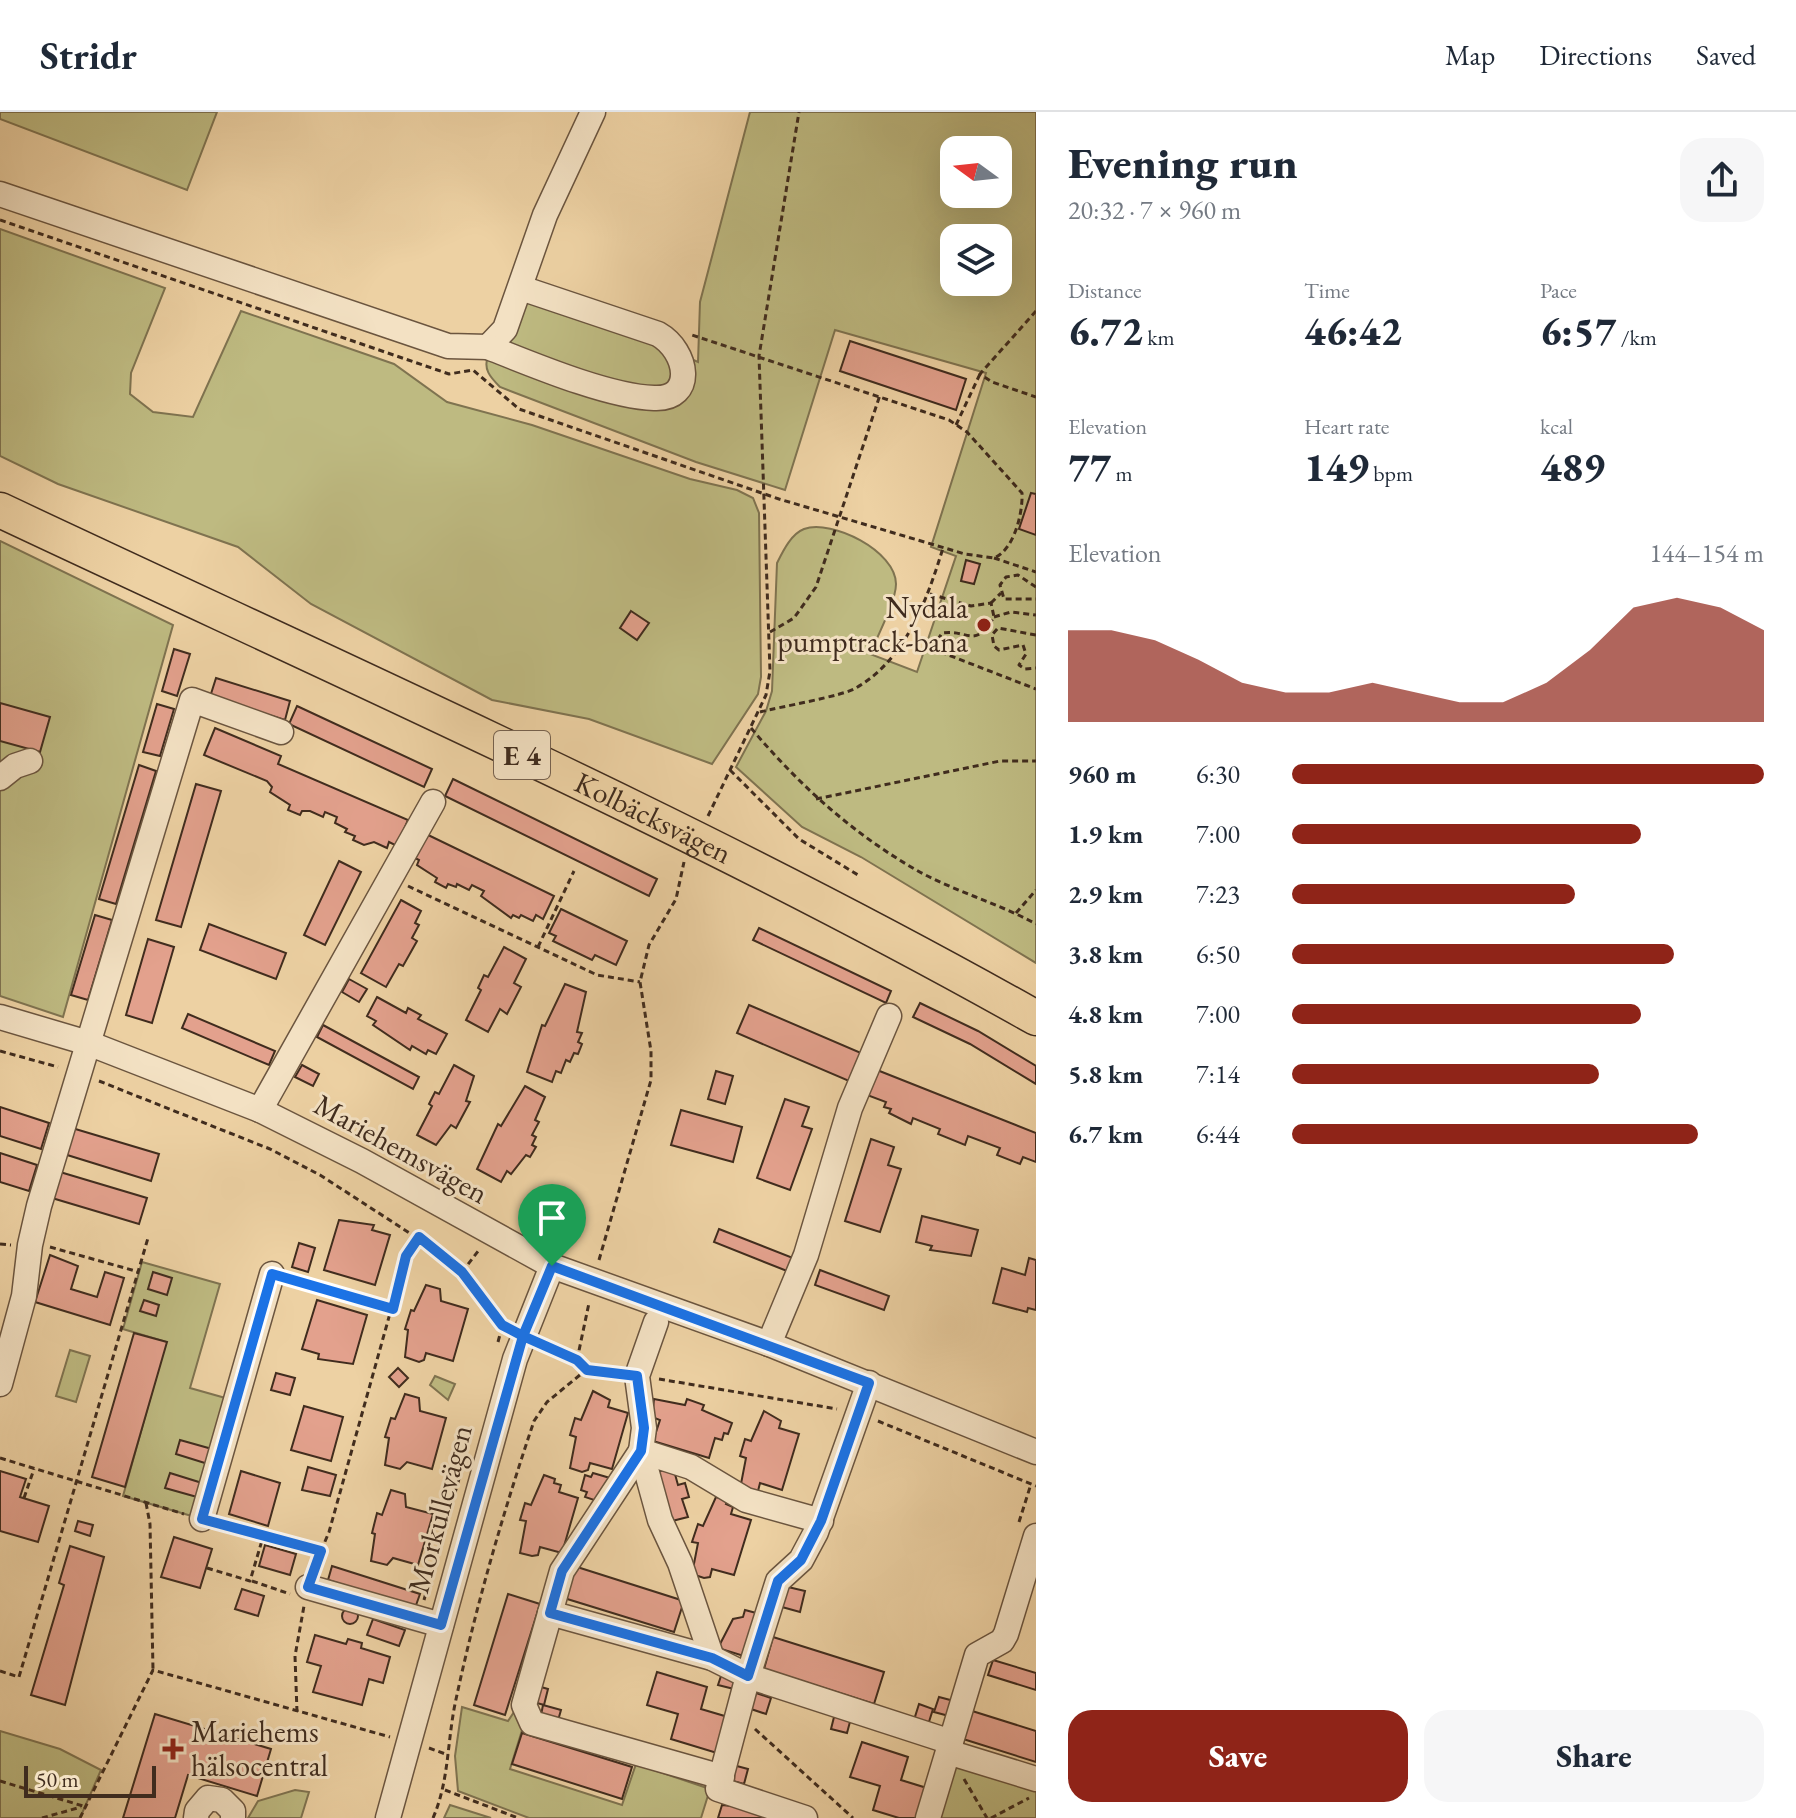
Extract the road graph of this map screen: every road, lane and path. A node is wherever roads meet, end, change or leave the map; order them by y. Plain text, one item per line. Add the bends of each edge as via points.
1 (593, 112) edge
2 (799, 112) edge
3 (0, 194) edge
4 (0, 220) edge
5 (521, 288) junction
6 (1036, 311) edge
7 (658, 334) junction
8 (488, 347) junction
9 (759, 356) junction
10 (980, 374) junction
11 (880, 395) junction
12 (1036, 397) edge
13 (956, 425) junction
14 (0, 486) edge
15 (767, 494) junction
16 (0, 510) edge
17 (840, 518) junction
18 (943, 548) junction
19 (994, 558) junction
20 (1036, 572) edge
21 (1036, 587) edge
22 (1001, 593) junction
23 (929, 594) junction
24 (1036, 599) edge
25 (991, 603) junction
26 (1036, 615) edge
27 (994, 617) junction
28 (769, 633) junction
29 (1036, 635) edge
30 (1036, 668) edge
31 (1036, 689) edge
32 (758, 712) junction
33 (751, 728) junction
34 (281, 732) dead end
35 (30, 761) dead end
36 (1036, 761) edge
37 (730, 770) junction
38 (0, 778) edge
39 (816, 799) junction
40 (433, 802) dead end
41 (708, 816) dead end
42 (685, 857) dead end
43 (574, 871) dead end
44 (858, 875) dead end
45 (391, 877) junction
46 (1036, 890) edge
47 (1016, 913) junction
48 (1036, 924) edge
49 (537, 948) junction
50 (640, 982) junction
51 (1036, 992) edge
52 (889, 1016) dead end
53 (0, 1017) edge
54 (1036, 1018) edge
55 (88, 1043) junction
56 (0, 1051) edge
57 (78, 1073) junction
58 (260, 1110) junction
59 (419, 1237) junction
60 (148, 1238) dead end
61 (0, 1244) edge
62 (30, 1245) junction
63 (477, 1254) dead end
64 (598, 1264) dead end
65 (552, 1266) junction
66 (139, 1272) junction
67 (462, 1272) junction
68 (272, 1274) joint
69 (393, 1309) junction
70 (588, 1309) dead end
71 (656, 1322) dead end
72 (523, 1336) junction
73 (769, 1344) junction
74 (577, 1360) junction
75 (587, 1370) junction
76 (637, 1376) junction
77 (869, 1383) junction
78 (0, 1384) edge
79 (857, 1413) junction
80 (641, 1451) junction
81 (1036, 1452) edge
82 (0, 1458) edge
83 (34, 1469) junction
84 (77, 1482) junction
85 (1036, 1486) edge
86 (24, 1498) dead end
87 (146, 1503) junction
88 (202, 1519) junction
89 (821, 1521) junction
90 (1036, 1536) edge
91 (263, 1537) junction
92 (321, 1551) junction
93 (207, 1568) dead end
94 (250, 1581) junction
95 (307, 1593) junction
96 (550, 1613) junction
97 (441, 1625) junction
98 (712, 1658) junction
99 (153, 1670) junction
100 (0, 1671) edge
101 (748, 1676) junction
102 (297, 1712) junction
103 (737, 1712) junction
104 (397, 1739) dead end
105 (426, 1747) dead end
106 (949, 1747) junction
107 (448, 1755) junction
108 (722, 1777) junction
109 (1036, 1779) edge
110 (0, 1781) edge
111 (445, 1790) junction
112 (1036, 1795) edge
113 (83, 1806) junction
114 (42, 1818) edge
115 (80, 1818) edge
116 (196, 1818) edge
117 (233, 1818) edge
118 (388, 1818) edge
119 (433, 1818) edge
120 (518, 1818) edge
121 (805, 1818) edge
122 (853, 1818) edge
123 (928, 1818) edge
124 (989, 1818) edge

1 - 5 street via 545,215
2 - 9 path
3 - 8 street via 448,346
4 - 15 path via 449,374 473,370 519,409
5 - 7 street
5 - 8 street via 505,329
6 - 10 path
7 - 8 street via 678,351 684,373 671,393 653,399
7 - 9 path via 687,333
9 - 11 path
9 - 15 path
10 - 12 path
10 - 13 path
11 - 13 path
11 - 17 path
13 - 19 path via 1022,493 1007,550
14 - 51 highway, Kolbäcksvägen / E 4 via 681,807
15 - 17 path
15 - 28 path
16 - 54 highway, Kolbäcksvägen / E 4 via 672,827
17 - 18 path
17 - 28 path via 808,603
18 - 19 path
18 - 23 path
19 - 20 path
21 - 22 path via 1006,577
22 - 24 path via 1014,601
22 - 25 path
23 - 25 path via 971,606
23 - 32 path via 896,652 855,689
25 - 27 path
26 - 27 path via 1011,612
27 - 31 path via 973,638 942,633 938,651
28 - 32 path via 770,671
29 - 30 path via 998,628 992,635 999,650 1023,645 1026,654 1019,665
32 - 33 path
33 - 37 path
33 - 39 path
34 - 55 street via 192,700
35 - 38 street
36 - 39 path via 1000,761
37 - 41 path
37 - 44 path via 799,839
39 - 47 path via 919,871
40 - 45 street
42 - 50 path via 676,899 649,945
43 - 49 path
45 - 49 path
45 - 58 street
46 - 47 path
47 - 48 path
49 - 50 path via 597,975
50 - 64 path via 651,1080
52 - 73 street via 850,1108 806,1255
53 - 55 street, Mariehemsvägen
55 - 57 street
55 - 58 street, Mariehemsvägen
56 - 57 path
57 - 59 path via 270,1149
57 - 62 street
58 - 65 street, Mariehemsvägen
59 - 67 path
59 - 69 path via 406,1256
60 - 66 path
61 - 62 path
62 - 66 path
62 - 78 street via 24,1296
63 - 67 path
65 - 72 street, Morkullevägen
65 - 73 street, Mariehemsvägen
66 - 84 path
67 - 72 path via 502,1325
68 - 69 path
68 - 88 street
69 - 92 path
70 - 74 path
71 - 76 street
72 - 74 path
72 - 97 street, Morkullevägen
73 - 77 street, Mariehemsvägen
74 - 75 path
75 - 76 path
75 - 107 path via 547,1402 534,1421 481,1604
76 - 79 path
76 - 80 street via 644,1428
77 - 79 street
77 - 81 street, Mariehemsvägen
79 - 85 path
79 - 89 street
80 - 89 street via 691,1467 746,1500
80 - 96 street via 562,1571
80 - 98 street via 660,1520
82 - 83 path
83 - 84 path
83 - 86 path
84 - 87 path
84 - 100 path via 19,1677
87 - 88 path
87 - 99 path
88 - 91 path
89 - 101 street via 801,1560 778,1581
90 - 106 street via 1006,1634 977,1655
91 - 92 path
91 - 94 path
92 - 95 path
93 - 94 path
94 - 95 path
95 - 97 street
95 - 102 path via 295,1656
96 - 98 street
96 - 108 street via 524,1705 532,1723
97 - 118 street, Morkullevägen
98 - 101 street
99 - 102 path
99 - 113 path
101 - 103 street
101 - 106 street
102 - 104 path
103 - 108 street
103 - 122 path
105 - 107 path
106 - 109 street
106 - 123 street
106 - 124 path
107 - 111 path
108 - 121 street via 718,1789
110 - 113 path
111 - 119 path
111 - 120 path
112 - 124 path
113 - 114 path
113 - 115 path
116 - 117 street via 208,1798 222,1800

